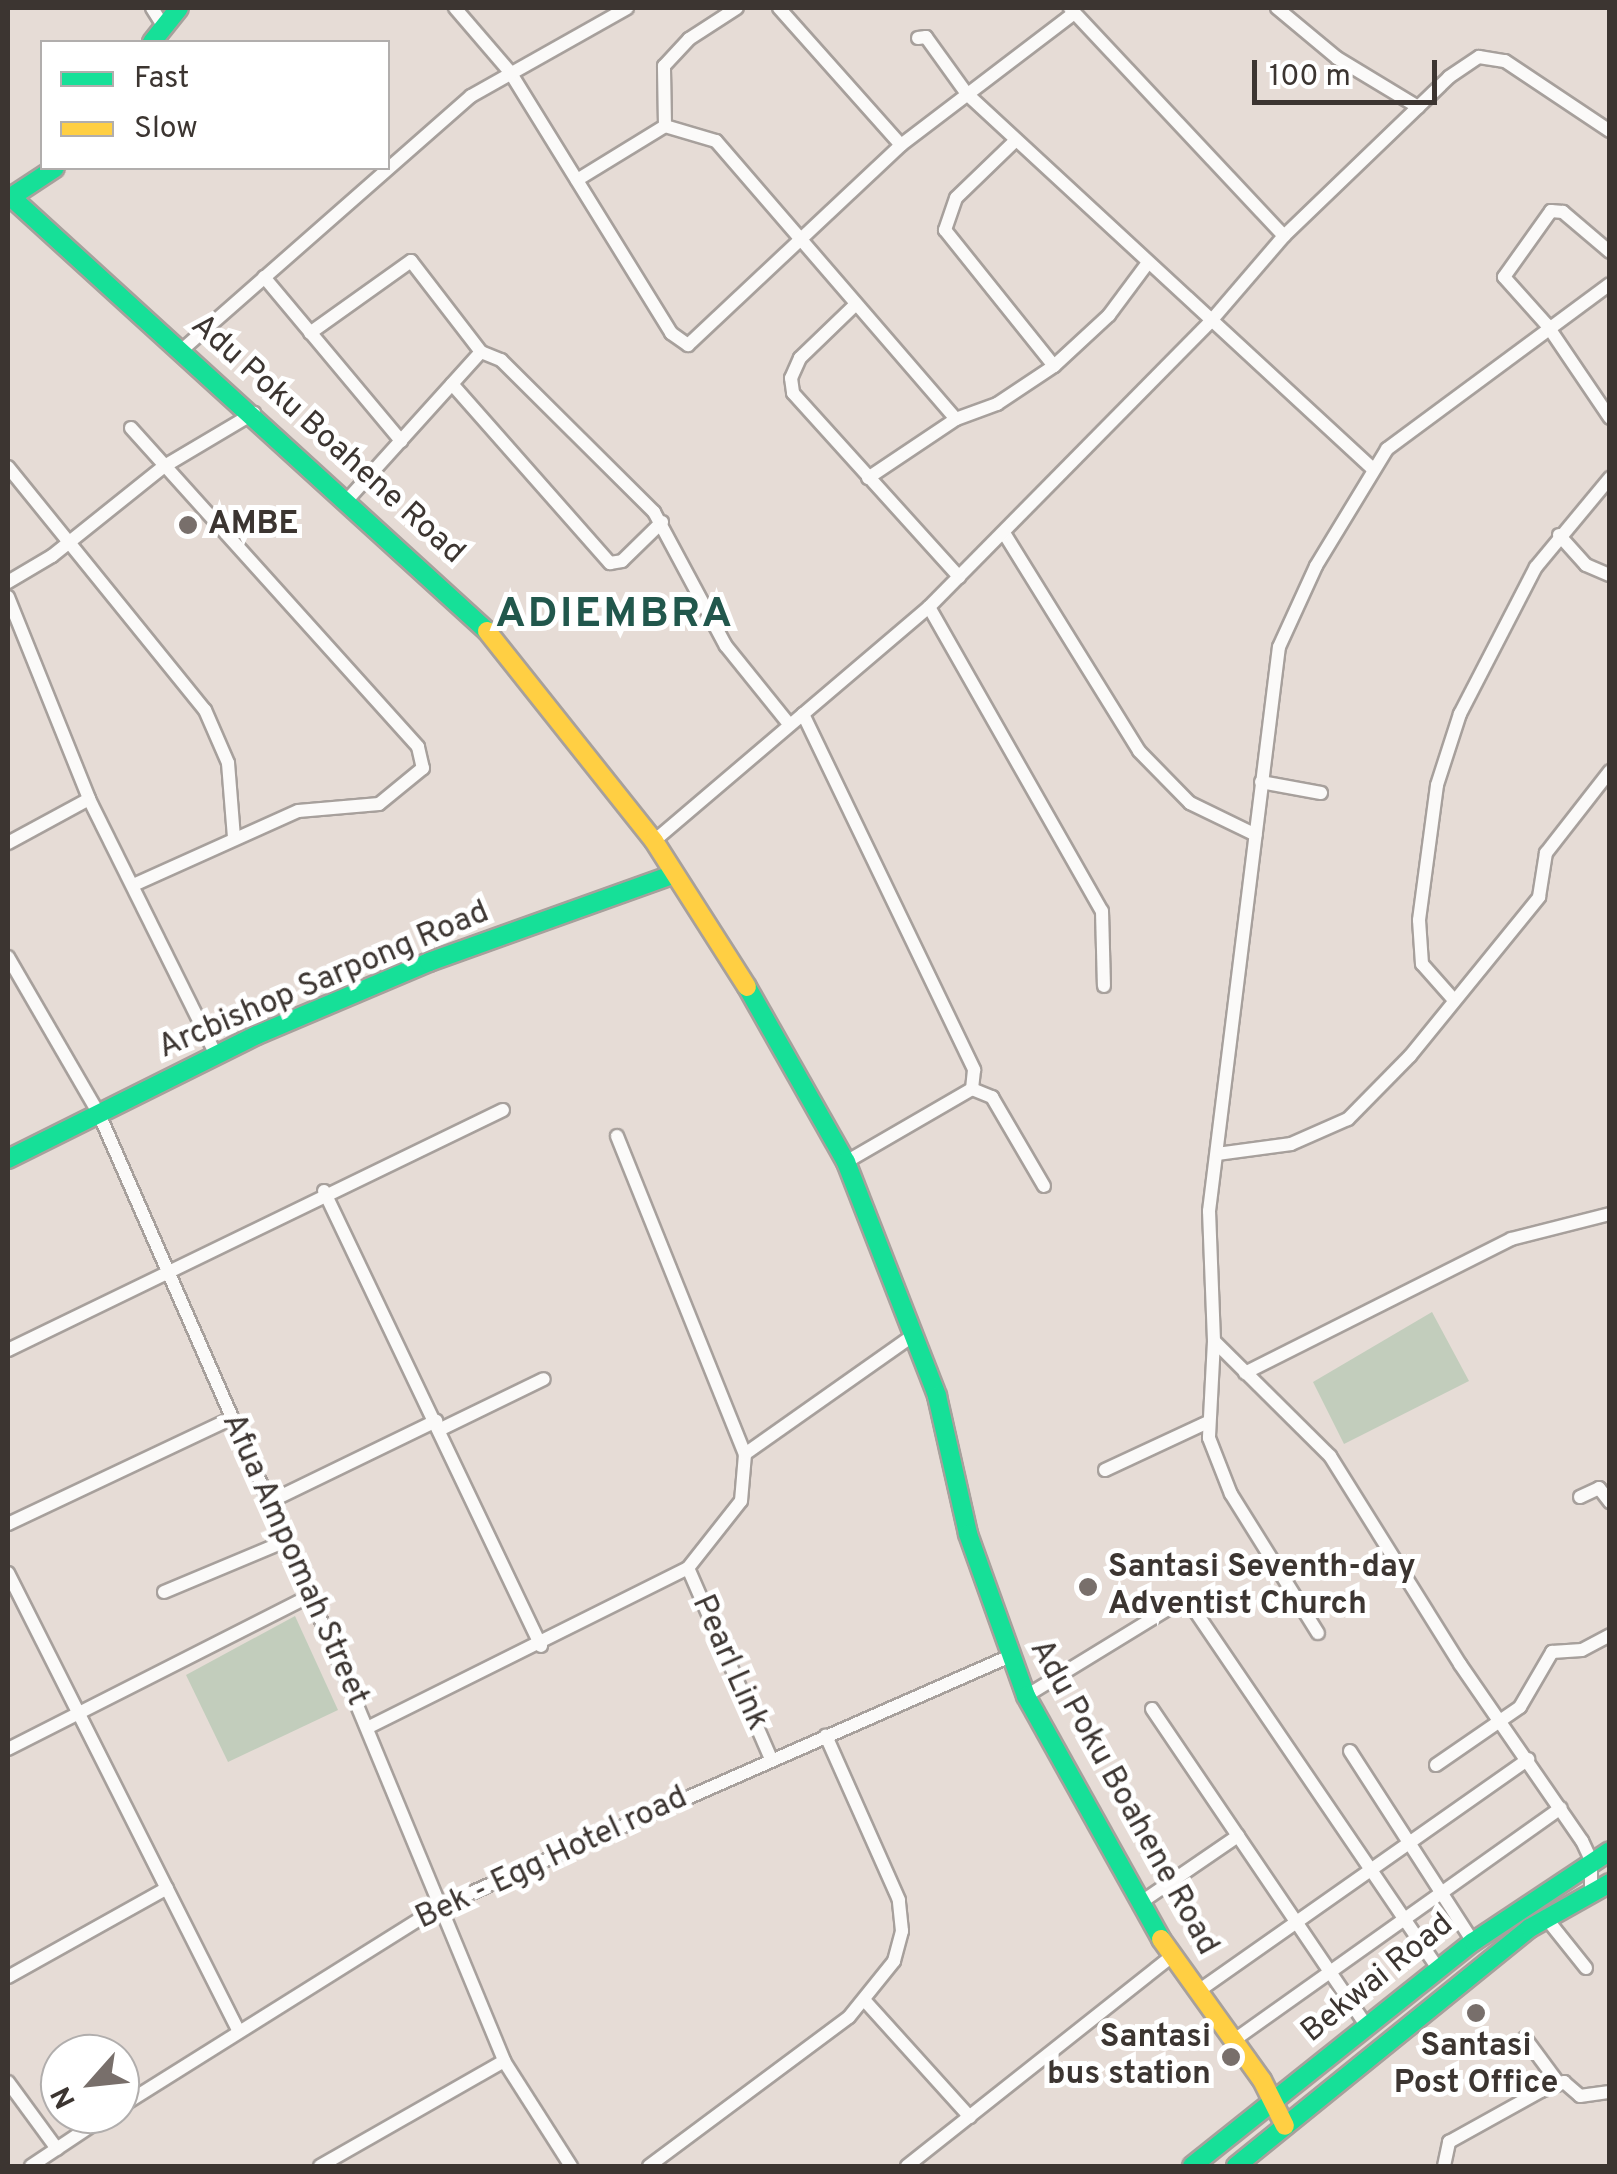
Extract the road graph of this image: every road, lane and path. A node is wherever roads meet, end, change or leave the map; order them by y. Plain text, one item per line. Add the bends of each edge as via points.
1 (152, 8) edge
2 (179, 8) edge
3 (455, 8) edge
4 (627, 8) edge
5 (737, 8) edge
6 (779, 8) edge
7 (1277, 8) edge
8 (1072, 10) edge
9 (164, 27) junction
10 (918, 38) dead end
11 (154, 40) edge
12 (510, 72) junction
13 (967, 94) junction
14 (1418, 106) junction
15 (664, 126) junction
16 (1610, 131) edge
17 (1016, 140) junction
18 (902, 145) junction
19 (390, 167) edge
20 (52, 170) edge
21 (387, 170) edge
22 (577, 180) junction
23 (9, 197) edge
24 (1284, 236) junction
25 (805, 242) junction
26 (1610, 252) edge
27 (1147, 264) junction
28 (264, 278) junction
29 (1610, 284) edge
30 (856, 304) junction
31 (1210, 322) junction
32 (1548, 326) junction
33 (310, 332) junction
34 (183, 348) junction
35 (481, 352) junction
36 (1054, 366) junction
37 (452, 384) junction
38 (254, 414) junction
39 (956, 418) junction
40 (1610, 418) edge
41 (131, 428) dead end
42 (401, 441) junction
43 (8, 467) edge
44 (162, 467) junction
45 (1373, 469) junction
46 (868, 478) junction
47 (1610, 478) edge
48 (349, 498) junction
49 (662, 522) junction
50 (1004, 533) junction
51 (1560, 535) junction
52 (68, 542) junction
53 (1610, 575) edge
54 (959, 577) junction
55 (8, 582) edge
56 (8, 597) edge
57 (928, 607) junction
58 (803, 714) junction
59 (789, 724) junction
60 (1610, 770) edge
61 (1261, 782) junction
62 (1321, 793) dead end
63 (90, 799) junction
64 (1256, 836) junction
65 (234, 838) junction
66 (654, 842) junction
67 (8, 844) edge
68 (672, 875) junction
69 (132, 885) junction
70 (8, 957) edge
71 (1104, 986) dead end
72 (1454, 1000) junction
73 (216, 1055) junction
74 (972, 1089) junction
75 (503, 1110) dead end
76 (99, 1114) junction
77 (617, 1136) dead end
78 (1216, 1154) junction
79 (8, 1159) edge
80 (846, 1162) junction
81 (1044, 1186) dead end
82 (324, 1191) junction
83 (1610, 1214) edge
84 (168, 1277) junction
85 (911, 1336) junction
86 (1214, 1341) junction
87 (8, 1350) edge
88 (1246, 1373) junction
89 (544, 1380) dead end
90 (232, 1418) junction
91 (1208, 1422) junction
92 (438, 1425) junction
93 (745, 1454) junction
94 (1105, 1470) dead end
95 (1580, 1497) dead end
96 (269, 1502) junction
97 (1610, 1502) edge
98 (8, 1524) edge
99 (286, 1541) junction
100 (688, 1568) junction
101 (8, 1573) edge
102 (164, 1592) dead end
103 (310, 1596) junction
104 (1318, 1633) dead end
105 (1610, 1635) edge
106 (541, 1646) junction
107 (1008, 1657) junction
108 (1026, 1696) junction
109 (1152, 1709) dead end
110 (76, 1710) junction
111 (1502, 1720) junction
112 (367, 1728) junction
113 (826, 1736) junction
114 (8, 1749) edge
115 (1350, 1752) dead end
116 (1528, 1758) junction
117 (771, 1759) junction
118 (1436, 1765) dead end
119 (1562, 1808) junction
120 (1238, 1836) junction
121 (1411, 1847) junction
122 (1610, 1852) edge
123 (1592, 1860) junction
124 (1373, 1871) junction
125 (1610, 1883) edge
126 (166, 1888) junction
127 (1440, 1890) junction
128 (1590, 1892) junction
129 (1140, 1904) junction
130 (438, 1907) junction
131 (1403, 1918) junction
132 (1546, 1918) junction
133 (1298, 1926) junction
134 (1472, 1942) junction
135 (1171, 1957) junction
136 (1438, 1968) junction
137 (1586, 1968) dead end
138 (1329, 1972) junction
139 (8, 1977) edge
140 (1197, 1992) junction
141 (866, 2002) junction
142 (1367, 2026) junction
143 (237, 2028) junction
144 (1525, 2038) dead end
145 (1233, 2041) junction
146 (504, 2061) junction
147 (8, 2082) edge
148 (1559, 2084) junction
149 (1610, 2092) edge
150 (140, 2093) edge
151 (1274, 2100) junction
152 (970, 2117) junction
153 (1285, 2126) junction
154 (79, 2134) edge
155 (57, 2149) junction
156 (342, 2162) edge
157 (1243, 2164) edge
158 (32, 2166) edge
159 (320, 2166) edge
160 (570, 2166) edge
161 (649, 2166) edge
162 (906, 2166) edge
163 (1192, 2166) edge
164 (1444, 2166) edge

1 - 9 street
2 - 9 main road
3 - 12 street
4 - 12 street
5 - 15 street via 689,39 664,66
6 - 18 street
7 - 14 street via 1337,58
8 - 13 street
8 - 24 street
9 - 11 main road
10 - 13 street via 926,37
12 - 19 street via 471,96
12 - 22 street
13 - 17 street
13 - 18 street
14 - 16 street via 1463,64 1492,56
14 - 24 street
15 - 22 street
15 - 25 street via 723,146
17 - 27 street
17 - 36 street via 956,198 945,230
18 - 25 street
20 - 23 main road
21 - 28 street
22 - 25 street via 680,343 700,340
23 - 34 main road, Adu Poku Boahene Road
24 - 31 street
25 - 30 street
26 - 32 street via 1563,212 1546,214 1504,278
27 - 31 street
27 - 36 street via 1109,315
28 - 33 street
28 - 34 street
29 - 32 street
30 - 39 street
30 - 46 street via 800,358 791,378 799,404
31 - 45 street
31 - 50 street
32 - 40 street
32 - 45 street via 1400,437
33 - 35 street via 405,260
33 - 42 street
34 - 38 main road, Adu Poku Boahene Road
35 - 37 street
35 - 49 street via 501,360
36 - 39 street via 997,404
37 - 42 street
37 - 49 street via 610,563 622,561
38 - 44 street
38 - 48 main road, Adu Poku Boahene Road
39 - 46 street
41 - 44 street
42 - 48 street
43 - 52 street
44 - 52 street
44 - 65 street via 418,747 423,762 419,774 379,804 315,807
45 - 61 street via 1316,566 1279,647
46 - 54 street
47 - 51 street
48 - 66 main road, Adu Poku Boahene Road via 488,633
49 - 59 street via 734,657
50 - 54 street
50 - 64 street via 1139,751 1190,803
51 - 53 street via 1586,565
51 - 72 street via 1489,652 1437,785 1419,920 1422,964
52 - 55 street
52 - 65 street via 205,710 228,763
54 - 57 street
56 - 63 street
57 - 58 street
57 - 71 street via 1102,910
58 - 59 street
58 - 74 street via 974,1070
59 - 66 street
60 - 72 street via 1546,852 1539,897
61 - 62 street
61 - 64 street
63 - 67 street
63 - 69 street
64 - 78 street
65 - 69 street
66 - 68 main road, Adu Poku Boahene Road
68 - 73 main road, Arcbishop Sarpong Road via 429,962
68 - 80 main road, Adu Poku Boahene Road via 782,1041
69 - 73 street
70 - 76 street, Afua Ampomah Street
72 - 78 street via 1410,1056 1336,1128 1291,1144
73 - 76 main road, Arcbishop Sarpong Road
74 - 80 street
74 - 81 street via 992,1096
75 - 82 street
76 - 79 main road, Arcbishop Sarpong Road
76 - 84 street, Afua Ampomah Street
77 - 93 street
78 - 86 street via 1210,1211
80 - 85 main road, Adu Poku Boahene Road
82 - 84 street
82 - 92 street
83 - 88 street via 1510,1239
84 - 87 street
84 - 90 street, Afua Ampomah Street
85 - 93 street
85 - 107 main road, Adu Poku Boahene Road via 937,1396 968,1534
86 - 88 street
86 - 91 street
88 - 111 street via 1330,1456
89 - 92 street
90 - 96 street, Afua Ampomah Street
90 - 98 street
91 - 94 street
91 - 104 street via 1232,1494
92 - 96 street
92 - 106 street
93 - 100 street via 741,1501
95 - 97 street via 1600,1488
96 - 99 street, Afua Ampomah Street
99 - 102 street
99 - 103 street, Afua Ampomah Street
100 - 106 street
100 - 117 street, Pearl Link
101 - 110 street
103 - 110 street
103 - 112 street, Afua Ampomah Street
105 - 111 street via 1582,1650 1552,1652 1535,1689
106 - 112 street
107 - 108 main road, Adu Poku Boahene Road
107 - 113 street, Bek - Egg Hotel road
108 - 124 street via 1178,1604 1191,1605
108 - 129 main road, Adu Poku Boahene Road
109 - 120 street
110 - 114 street
110 - 126 street
111 - 116 street
111 - 118 street
112 - 130 street, Afua Ampomah Street
113 - 117 street, Bek - Egg Hotel road
113 - 141 street via 899,1900 902,1931 894,1961
115 - 121 street
116 - 119 street
116 - 121 street
117 - 130 street, Bek - Egg Hotel road
119 - 123 street
119 - 127 street
120 - 129 street
120 - 133 street
121 - 124 street
121 - 127 street
122 - 123 main road, Bekwai Road
123 - 128 street
123 - 134 main road, Bekwai Road
124 - 131 street
124 - 133 street
125 - 128 main road, Bekwai Road
126 - 139 street
126 - 143 street
127 - 131 street
127 - 134 street
128 - 132 main road, Bekwai Road
129 - 135 main road, Adu Poku Boahene Road
130 - 143 street, Bek - Egg Hotel road
130 - 146 street, Afua Ampomah Street
131 - 136 street
131 - 138 street
132 - 137 street
132 - 153 main road, Bekwai Road
133 - 138 street
133 - 140 street
134 - 136 main road, Bekwai Road
135 - 140 main road, Adu Poku Boahene Road
135 - 152 street
136 - 142 main road, Bekwai Road
138 - 142 street
138 - 145 street
140 - 145 main road, Adu Poku Boahene Road
141 - 152 street
141 - 161 street
142 - 151 main road, Bekwai Road
143 - 150 street, Bek - Egg Hotel road
144 - 148 street
145 - 151 main road, Adu Poku Boahene Road
146 - 156 street
146 - 160 street, Afua Ampomah Street
147 - 155 street
148 - 149 street via 1580,2096
148 - 164 street via 1450,2142
151 - 153 main road, Adu Poku Boahene Road
151 - 163 main road, Bekwai Road
152 - 162 street
153 - 157 main road, Bekwai Road
154 - 155 street
155 - 158 street
156 - 159 street

